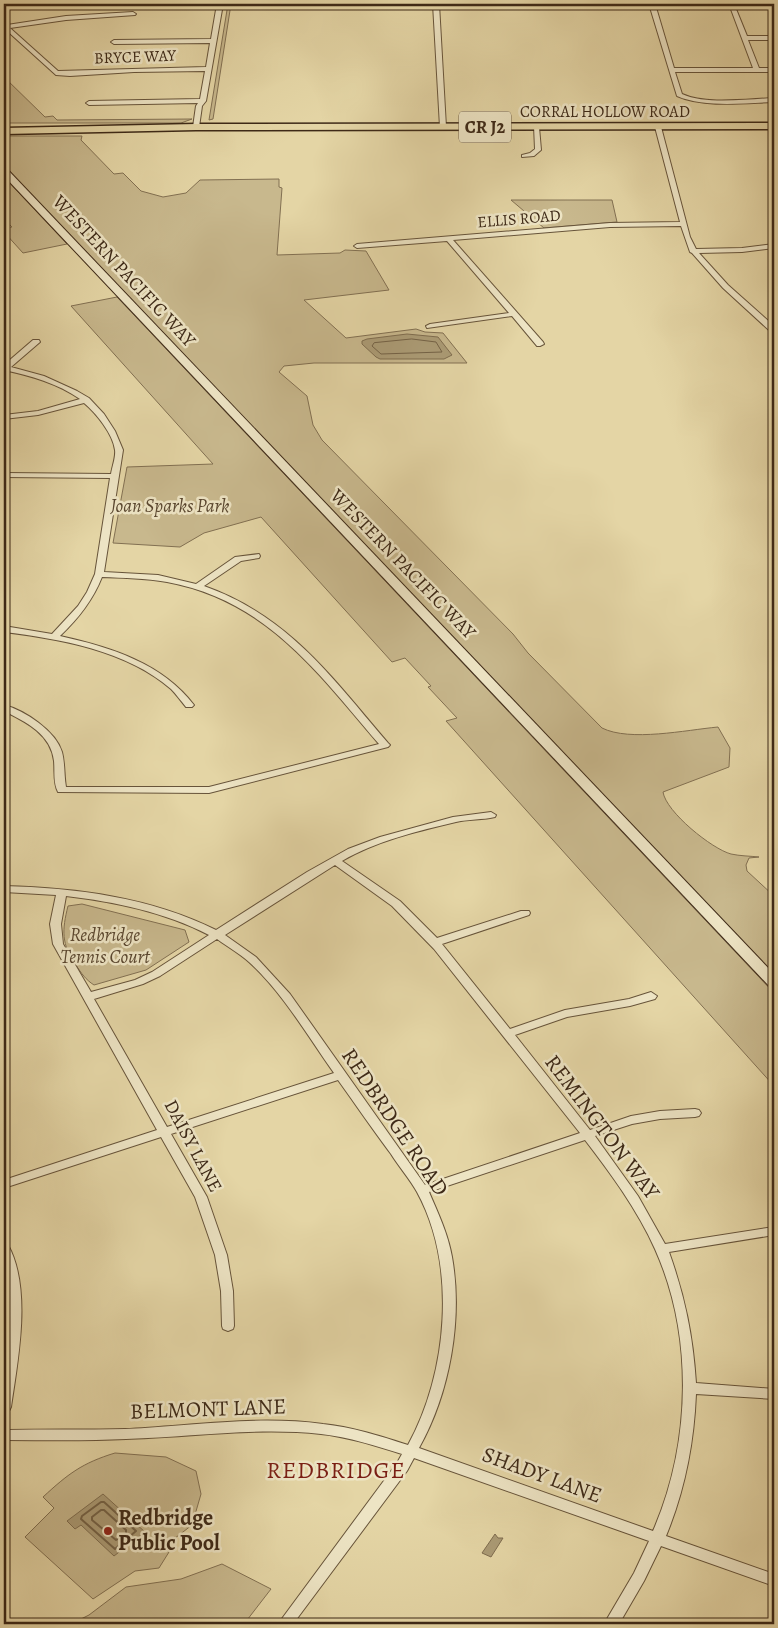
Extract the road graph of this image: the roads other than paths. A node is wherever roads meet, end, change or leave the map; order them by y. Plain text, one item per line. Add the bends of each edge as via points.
1 (220, 4) edge
2 (436, 4) edge
3 (652, 4) edge
4 (733, 6) edge
5 (774, 7) edge
6 (133, 14) dead end
7 (5, 26) edge
8 (745, 38) junction
9 (774, 38) edge
10 (214, 41) junction
11 (114, 42) dead end
12 (209, 70) junction
13 (672, 70) junction
14 (757, 70) junction
15 (774, 70) edge
16 (774, 100) edge
17 (203, 101) junction
18 (89, 103) dead end
19 (4, 125) edge
20 (774, 126) edge
21 (199, 127) junction
22 (443, 127) junction
23 (536, 127) junction
24 (658, 127) junction
25 (16, 128) junction
26 (4, 131) edge
27 (524, 156) dead end
28 (4, 171) edge
29 (683, 224) junction
30 (448, 238) junction
31 (357, 246) dead end
32 (774, 246) edge
33 (692, 251) junction
34 (514, 314) junction
35 (770, 323) edge
36 (430, 326) dead end
37 (774, 330) edge
38 (36, 342) dead end
39 (540, 344) dead end
40 (4, 368) edge
41 (86, 400) junction
42 (4, 417) edge
43 (4, 475) edge
44 (114, 476) junction
45 (256, 556) dead end
46 (98, 574) junction
47 (197, 587) junction
48 (4, 629) edge
49 (55, 636) junction
50 (189, 705) dead end
51 (4, 708) edge
52 (492, 815) dead end
53 (334, 860) junction
54 (4, 889) edge
55 (62, 892) junction
56 (525, 913) dead end
57 (216, 936) junction
58 (434, 943) junction
59 (774, 983) edge
60 (651, 996) dead end
61 (88, 997) junction
62 (507, 1034) junction
63 (340, 1074) junction
64 (695, 1113) dead end
65 (165, 1131) junction
66 (586, 1134) junction
67 (4, 1184) edge
68 (422, 1190) junction
69 (774, 1231) edge
70 (4, 1248) edge
71 (661, 1249) junction
72 (228, 1326) dead end
73 (690, 1388) junction
74 (774, 1394) edge
75 (4, 1407) edge
76 (4, 1435) edge
77 (412, 1451) junction
78 (657, 1539) junction
79 (774, 1580) edge
80 (285, 1624) edge
81 (612, 1624) edge

1 - 10 street
2 - 22 street
3 - 13 street
4 - 5 street
4 - 8 street
6 - 7 street
7 - 12 street, BRYCE WAY via 61,74
8 - 9 street
8 - 14 street
10 - 11 street
10 - 12 street
12 - 17 street
13 - 14 street
13 - 16 street via 679,95 683,98 697,101
14 - 15 street
17 - 18 street
17 - 21 street via 206,106
19 - 25 main road, CORRAL HOLLOW ROAD / CR J2
20 - 24 main road, CORRAL HOLLOW ROAD / CR J2
21 - 22 main road, CORRAL HOLLOW ROAD / CR J2
21 - 25 main road, CORRAL HOLLOW ROAD / CR J2
22 - 23 main road, CORRAL HOLLOW ROAD / CR J2
23 - 24 main road, CORRAL HOLLOW ROAD / CR J2
23 - 27 street via 538,150
24 - 29 street
25 - 26 main road, CORRAL HOLLOW ROAD / CR J2
28 - 59 street, WESTERN PACIFIC WAY
29 - 30 street, ELLIS ROAD via 610,225
29 - 33 street
30 - 31 street, ELLIS ROAD
30 - 34 street
32 - 33 street
33 - 35 street
34 - 36 street
34 - 39 street
35 - 37 street
38 - 40 street
40 - 41 street via 54,381
41 - 42 street via 38,413
41 - 44 street via 105,419 120,450
43 - 44 street
44 - 46 street
45 - 47 street via 238,559
46 - 47 street via 167,579
46 - 49 street via 84,605
47 - 51 street via 236,603 276,628 300,648 385,745 209,790 61,790 57,749 42,730
48 - 49 street
49 - 50 street via 120,655 166,682
52 - 53 street via 457,820 384,839
53 - 57 street
53 - 58 street, REMINGTON WAY via 402,909
54 - 55 street
55 - 57 street, REDBRDGE ROAD via 149,908
55 - 61 street, DAISY LANE via 55,934
56 - 58 street
57 - 61 street via 156,974
57 - 63 street, REDBRDGE ROAD via 246,954 264,972 286,997
58 - 62 street, REMINGTON WAY
60 - 62 street via 566,1014
61 - 65 street, DAISY LANE
62 - 66 street, REMINGTON WAY
63 - 65 street
63 - 68 street, REDBRDGE ROAD
64 - 66 street via 645,1117
65 - 67 street
65 - 72 street, DAISY LANE via 211,1222 227,1291
66 - 68 street
66 - 71 street, REMINGTON WAY via 629,1191
68 - 77 street, REDBRDGE ROAD via 446,1256 450,1311 433,1404
69 - 71 street
70 - 75 street via 14,1285 16,1338
71 - 73 street, REMINGTON WAY via 683,1318
73 - 74 street
73 - 78 street, REMINGTON WAY via 683,1457 675,1491
76 - 77 street, BELMONT LANE via 126,1434 224,1426 287,1426 360,1436
77 - 78 street, SHADY LANE
77 - 80 street, REDBRDGE ROAD
78 - 79 street, SHADY LANE
78 - 81 street, REMINGTON WAY

